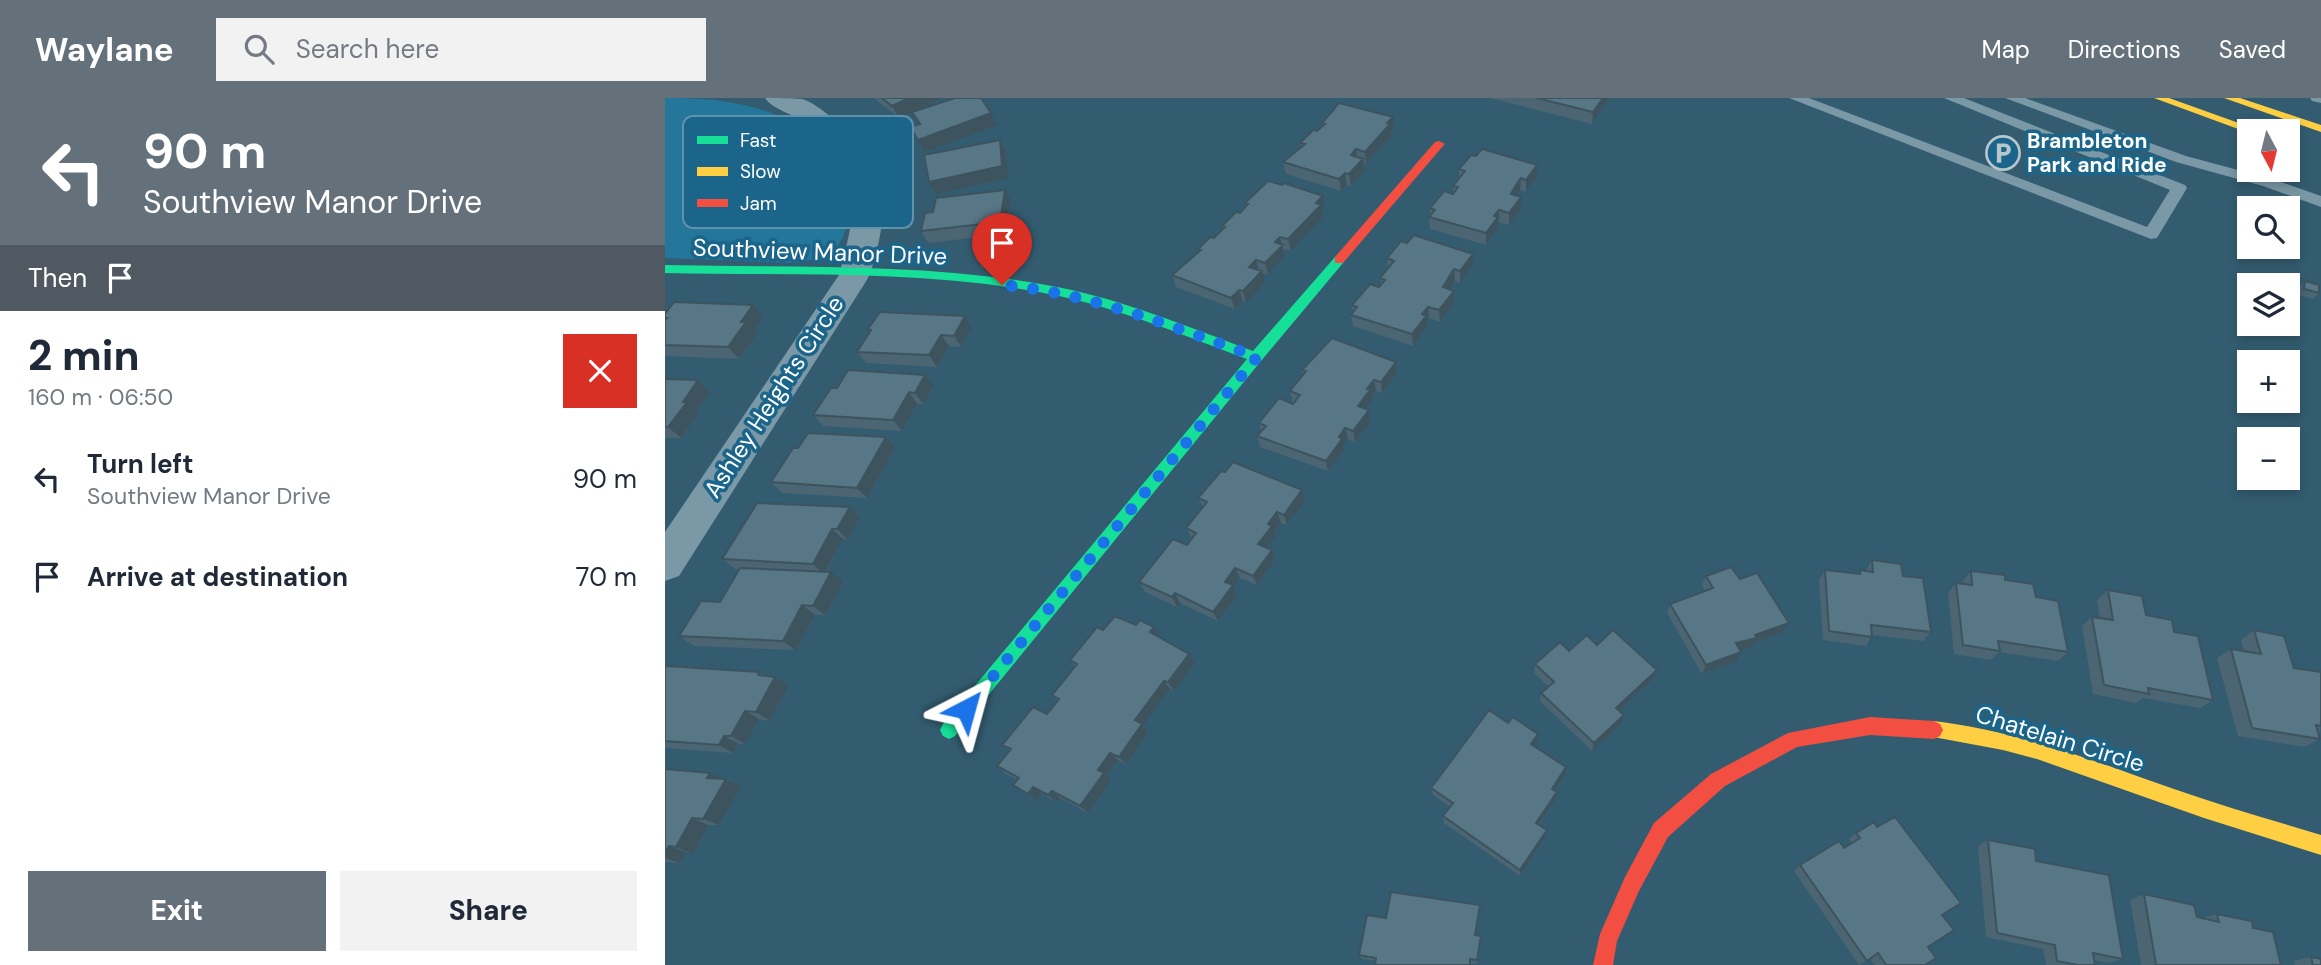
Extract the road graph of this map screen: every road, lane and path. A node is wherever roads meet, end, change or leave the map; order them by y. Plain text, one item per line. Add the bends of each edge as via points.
1 (1797, 98) edge
2 (1951, 98) edge
3 (2012, 98) edge
4 (2159, 98) edge
5 (2229, 98) edge
6 (796, 100) edge
7 (1821, 102) edge
8 (815, 116) edge
9 (2237, 125) edge
10 (2321, 129) edge
11 (1440, 144) dead end
12 (2321, 202) edge
13 (865, 228) edge
14 (665, 269) edge
15 (853, 276) junction
16 (1257, 357) junction
17 (665, 564) edge
18 (949, 730) dead end
19 (2321, 845) edge
20 (1602, 965) edge

1 - 7 lane
2 - 7 lane via 2179,188 2151,234
3 - 12 lane via 2181,159
4 - 9 street
5 - 10 street
6 - 8 street, Ashley Heights Circle
11 - 16 street
13 - 15 street, Ashley Heights Circle
14 - 15 street, Southview Manor Drive
15 - 16 street, Southview Manor Drive via 1029,287 1121,308
15 - 17 street, Ashley Heights Circle
16 - 18 street
19 - 20 street, Chatelain Circle via 2204,810 2062,757 1960,732 1870,726 1794,739 1718,780 1661,830 1607,941

